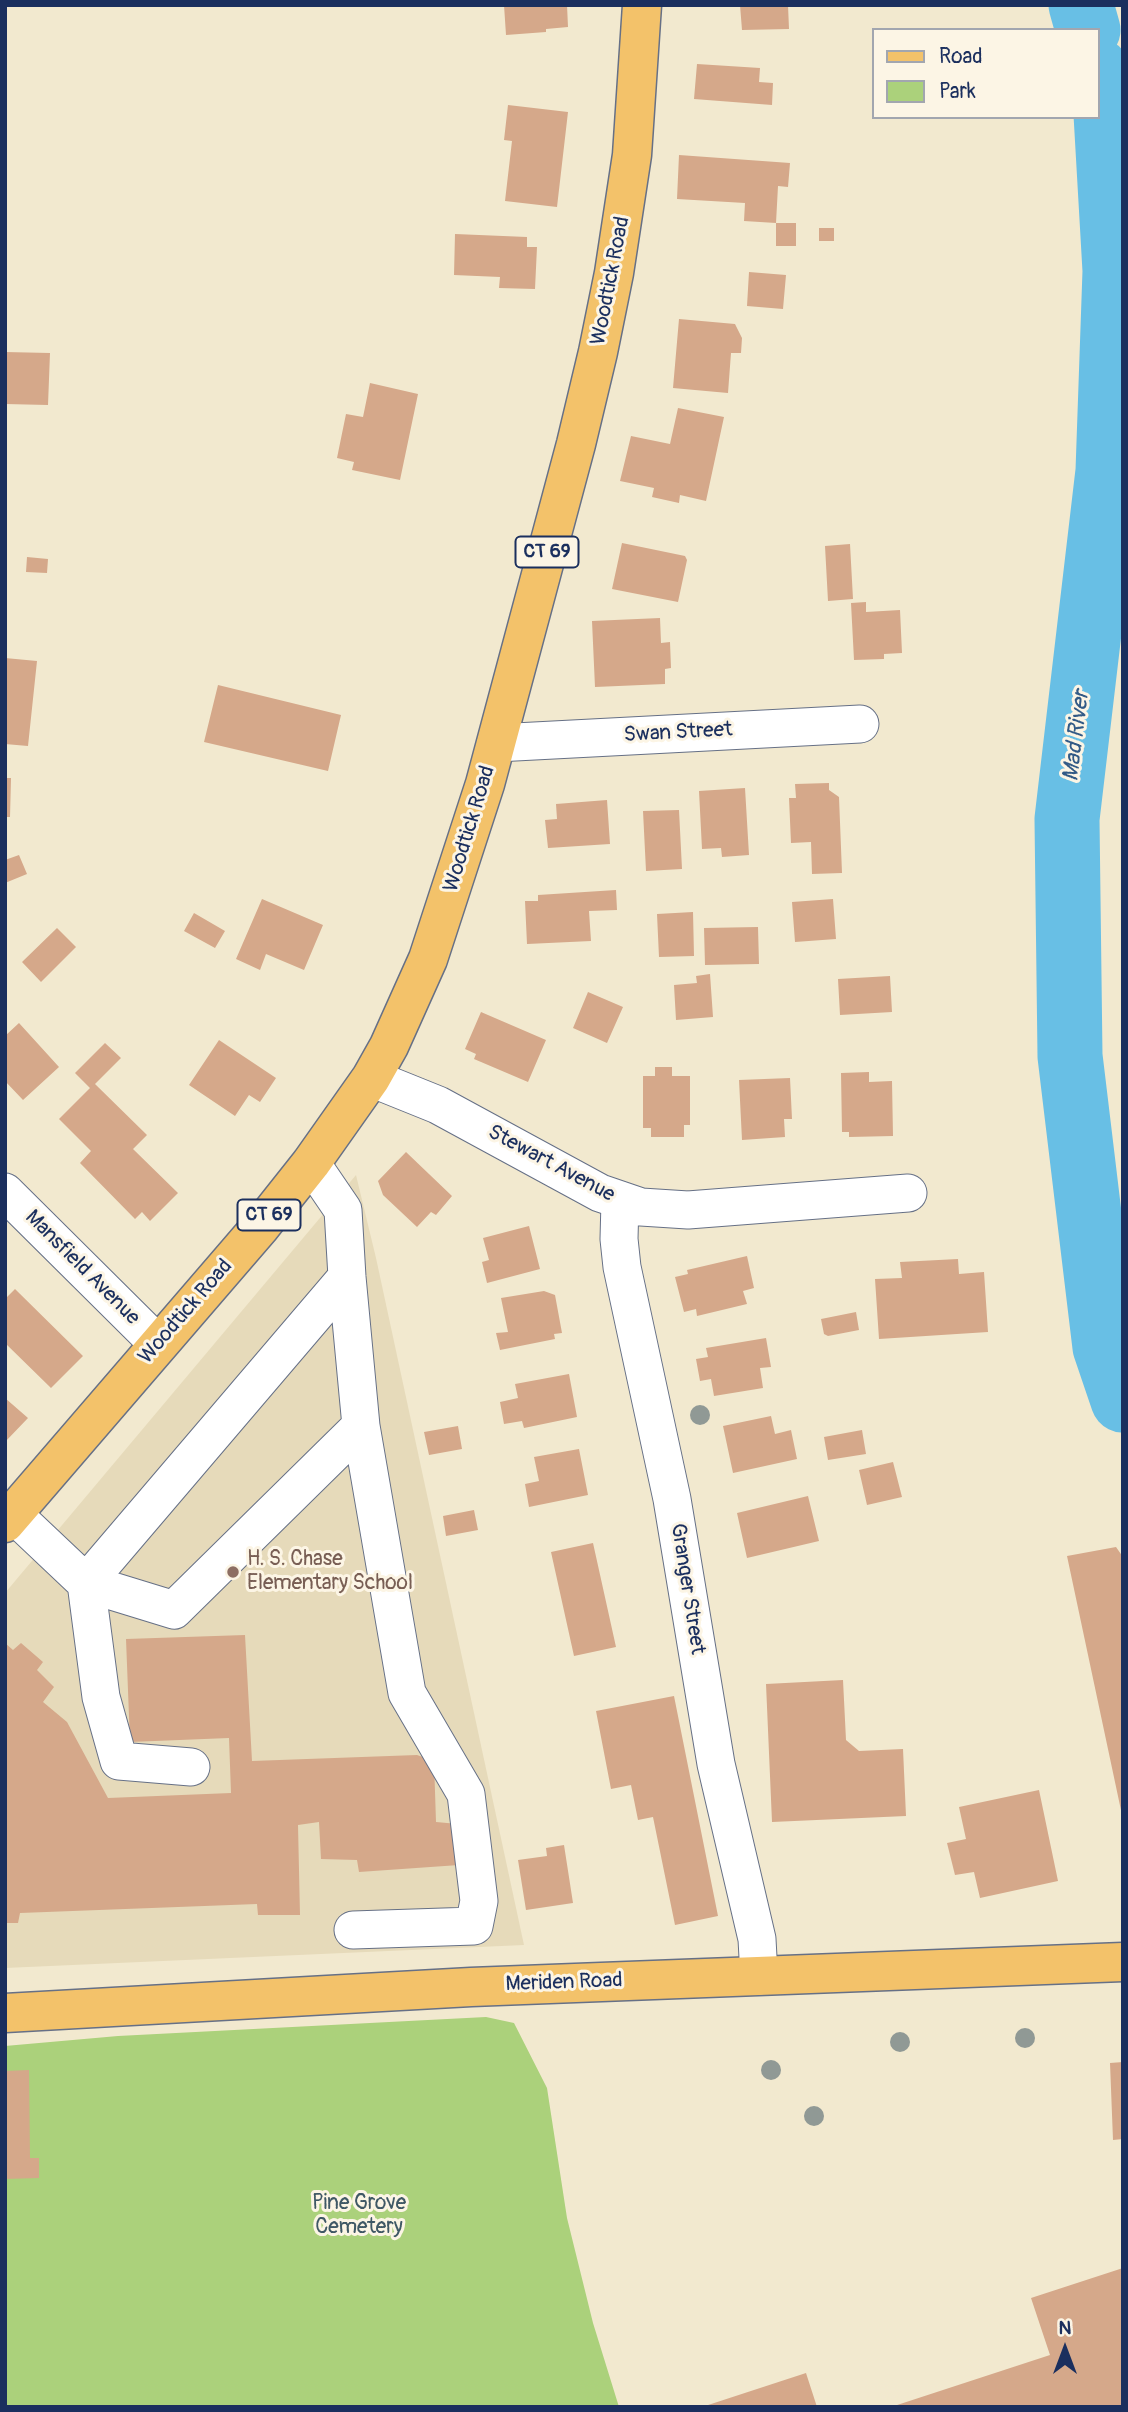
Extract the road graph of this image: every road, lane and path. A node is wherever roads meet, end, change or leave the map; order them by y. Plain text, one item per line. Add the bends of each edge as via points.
1 (642, 5) edge
2 (860, 724) dead end
3 (496, 743) junction
4 (371, 1078) junction
5 (311, 1163) junction
6 (5, 1192) edge
7 (908, 1193) dead end
8 (620, 1201) junction
9 (347, 1277) junction
10 (158, 1344) junction
11 (361, 1426) junction
12 (9, 1518) edge
13 (86, 1583) junction
14 (191, 1767) dead end
15 (353, 1930) dead end
16 (1123, 1962) edge
17 (759, 1976) junction
18 (5, 2013) edge

1 - 3 main road, Woodtick Road / CT 69 via 632,155 614,273 576,444
2 - 3 street, Swan Street
3 - 4 main road, Woodtick Road / CT 69 via 428,959
4 - 5 main road, Woodtick Road / CT 69
4 - 8 street, Stewart Avenue via 438,1105
5 - 9 street via 343,1210
5 - 10 main road, Woodtick Road / CT 69
6 - 10 street, Mansfield Avenue
7 - 8 street, Stewart Avenue via 688,1210
8 - 17 street, Granger Street via 622,1267 672,1499 716,1764 755,1929
9 - 11 street
9 - 13 street
10 - 12 main road, Woodtick Road / CT 69
11 - 13 street via 174,1610
11 - 15 street via 407,1693 466,1794 479,1901 474,1926
12 - 13 street
13 - 14 street via 102,1697 119,1761
16 - 17 main road, Meriden Road
17 - 18 main road, Meriden Road

